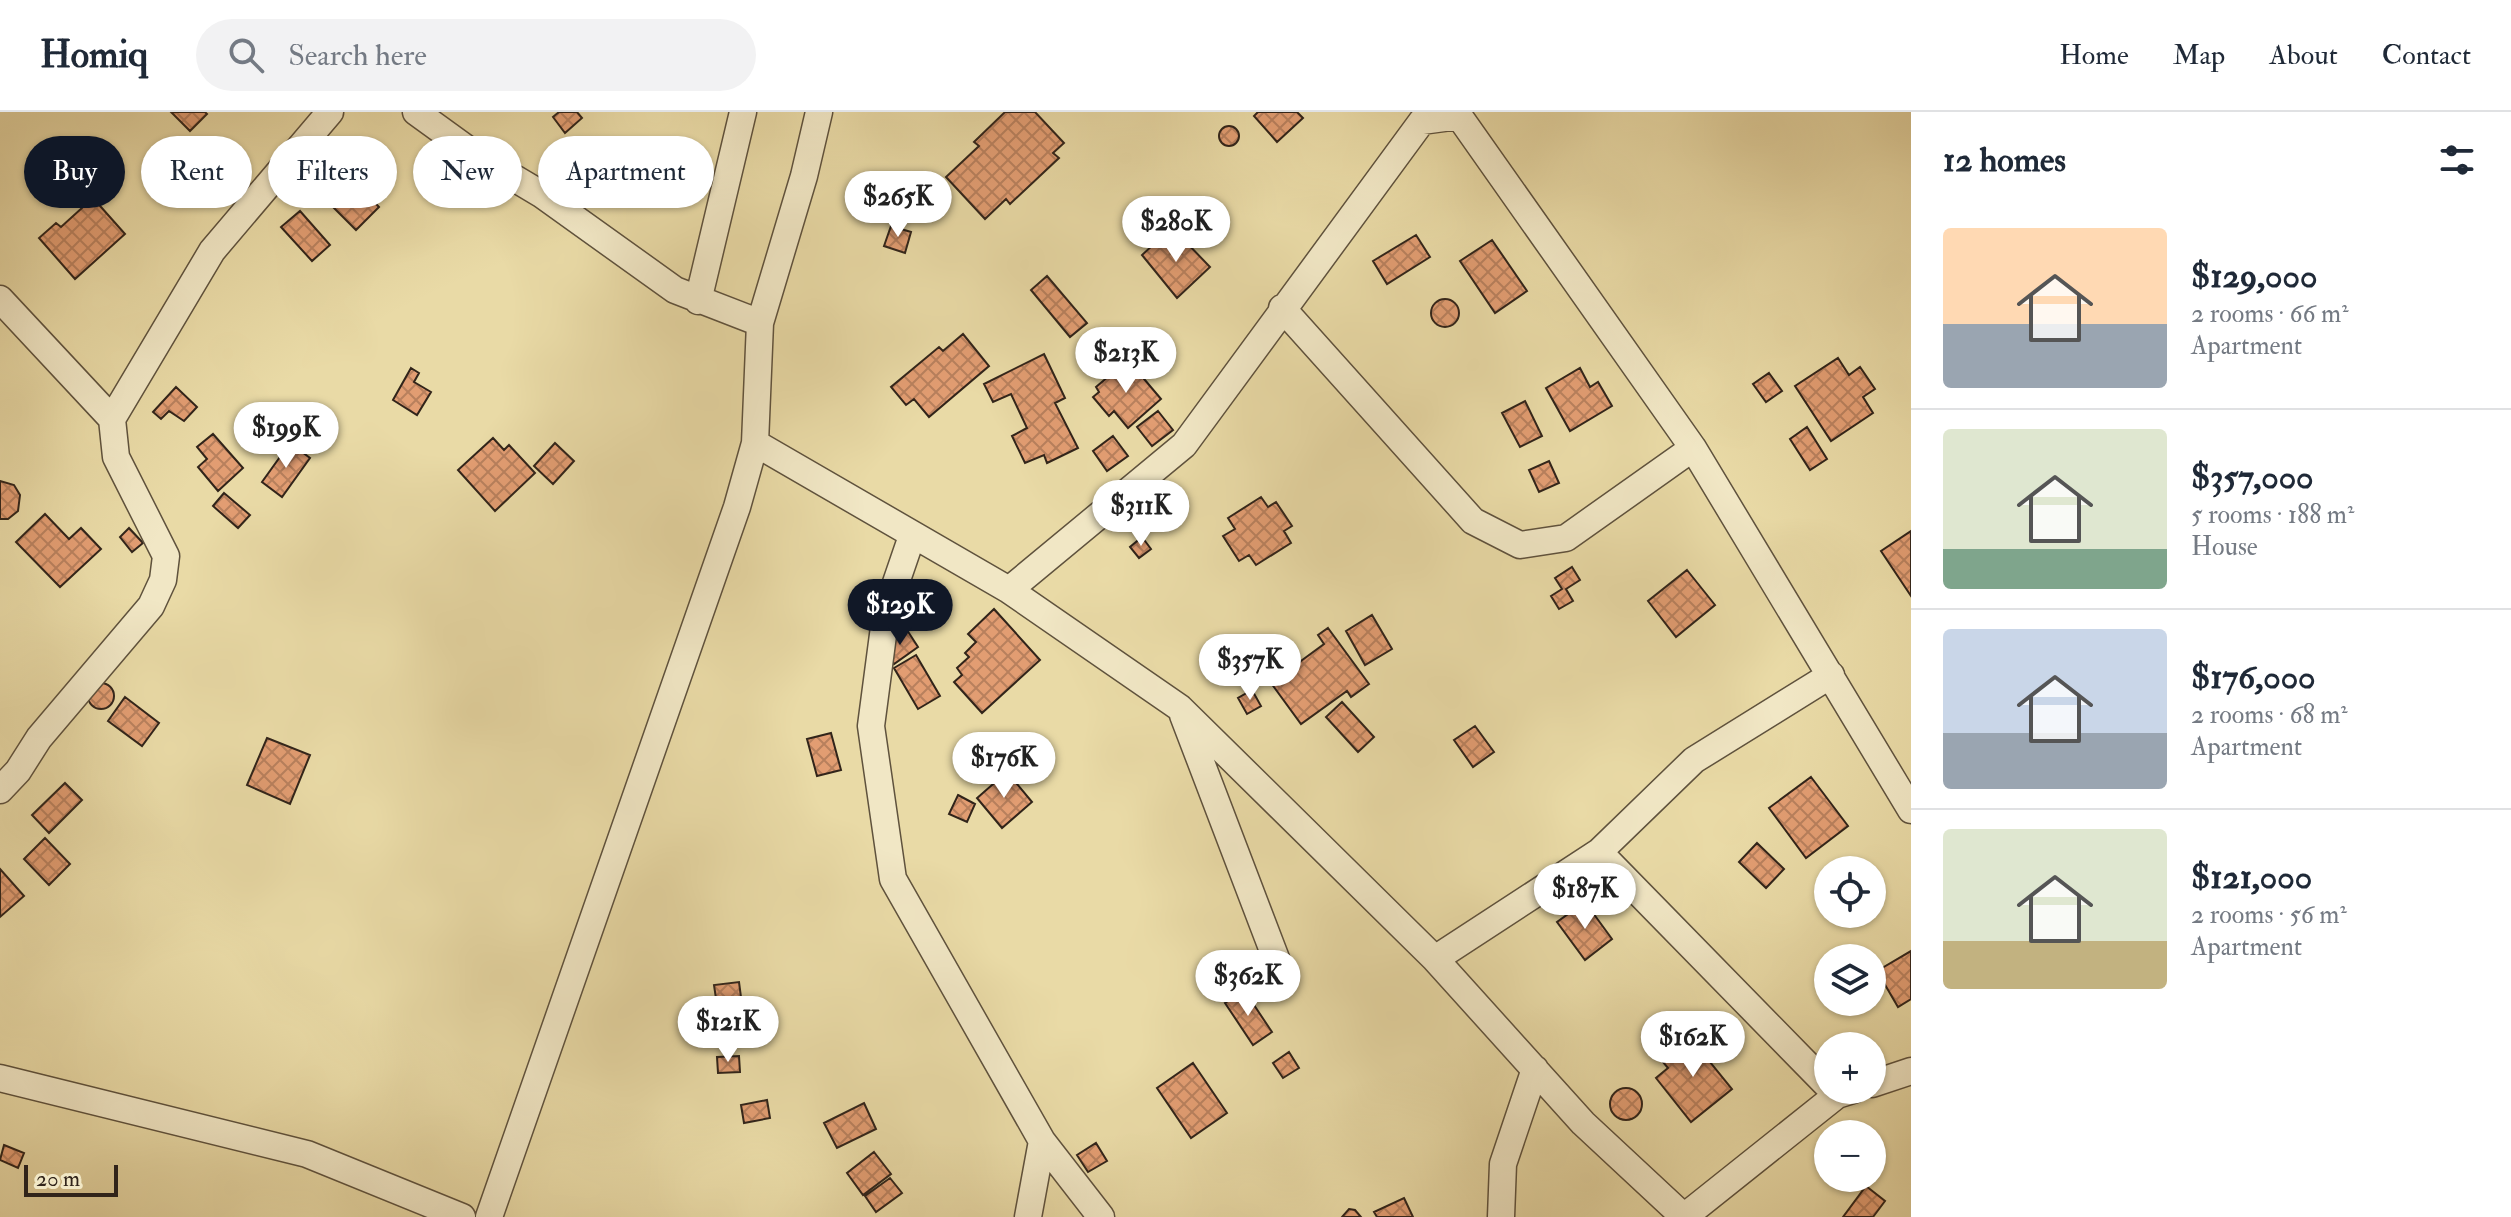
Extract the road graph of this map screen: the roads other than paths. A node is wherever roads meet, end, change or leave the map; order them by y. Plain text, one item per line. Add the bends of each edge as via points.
1 (330, 112) edge
2 (416, 112) edge
3 (743, 112) edge
4 (819, 112) edge
5 (0, 299) edge
6 (698, 301) junction
7 (1282, 308) junction
8 (760, 323) junction
9 (112, 419) junction
10 (755, 443) junction
11 (1693, 448) junction
12 (912, 536) junction
13 (1009, 590) junction
14 (1831, 675) junction
15 (1180, 708) junction
16 (0, 790) edge
17 (1911, 810) edge
18 (1599, 852) junction
19 (1435, 959) junction
20 (1283, 977) dead end
21 (1814, 1067) edge
22 (1535, 1069) junction
23 (1911, 1071) edge
24 (0, 1078) edge
25 (1886, 1079) edge
26 (1820, 1104) edge
27 (1042, 1141) junction
28 (462, 1217) edge
29 (489, 1217) edge
30 (1028, 1217) edge
31 (1101, 1217) edge
32 (1501, 1217) edge
33 (1684, 1217) edge

1 - 9 street via 212,251
2 - 6 street via 666,285
3 - 6 street
4 - 8 street
5 - 9 street
6 - 8 street
7 - 11 street via 1473,521 1520,545 1566,538
7 - 11 street via 1422,121 1459,116
7 - 13 street via 1184,445
8 - 10 street
9 - 16 street via 116,457 166,556 163,580 151,606
10 - 12 street
10 - 29 street
11 - 14 street
12 - 13 street
12 - 27 street via 886,612 871,726 893,879
13 - 15 street
14 - 17 street
14 - 18 street via 1694,760
15 - 19 street
15 - 20 street
18 - 19 street
18 - 21 street
19 - 22 street
22 - 32 street via 1503,1164
22 - 33 street via 1583,1123
23 - 25 street
24 - 28 street via 307,1154
26 - 33 street
27 - 30 street
27 - 31 street

